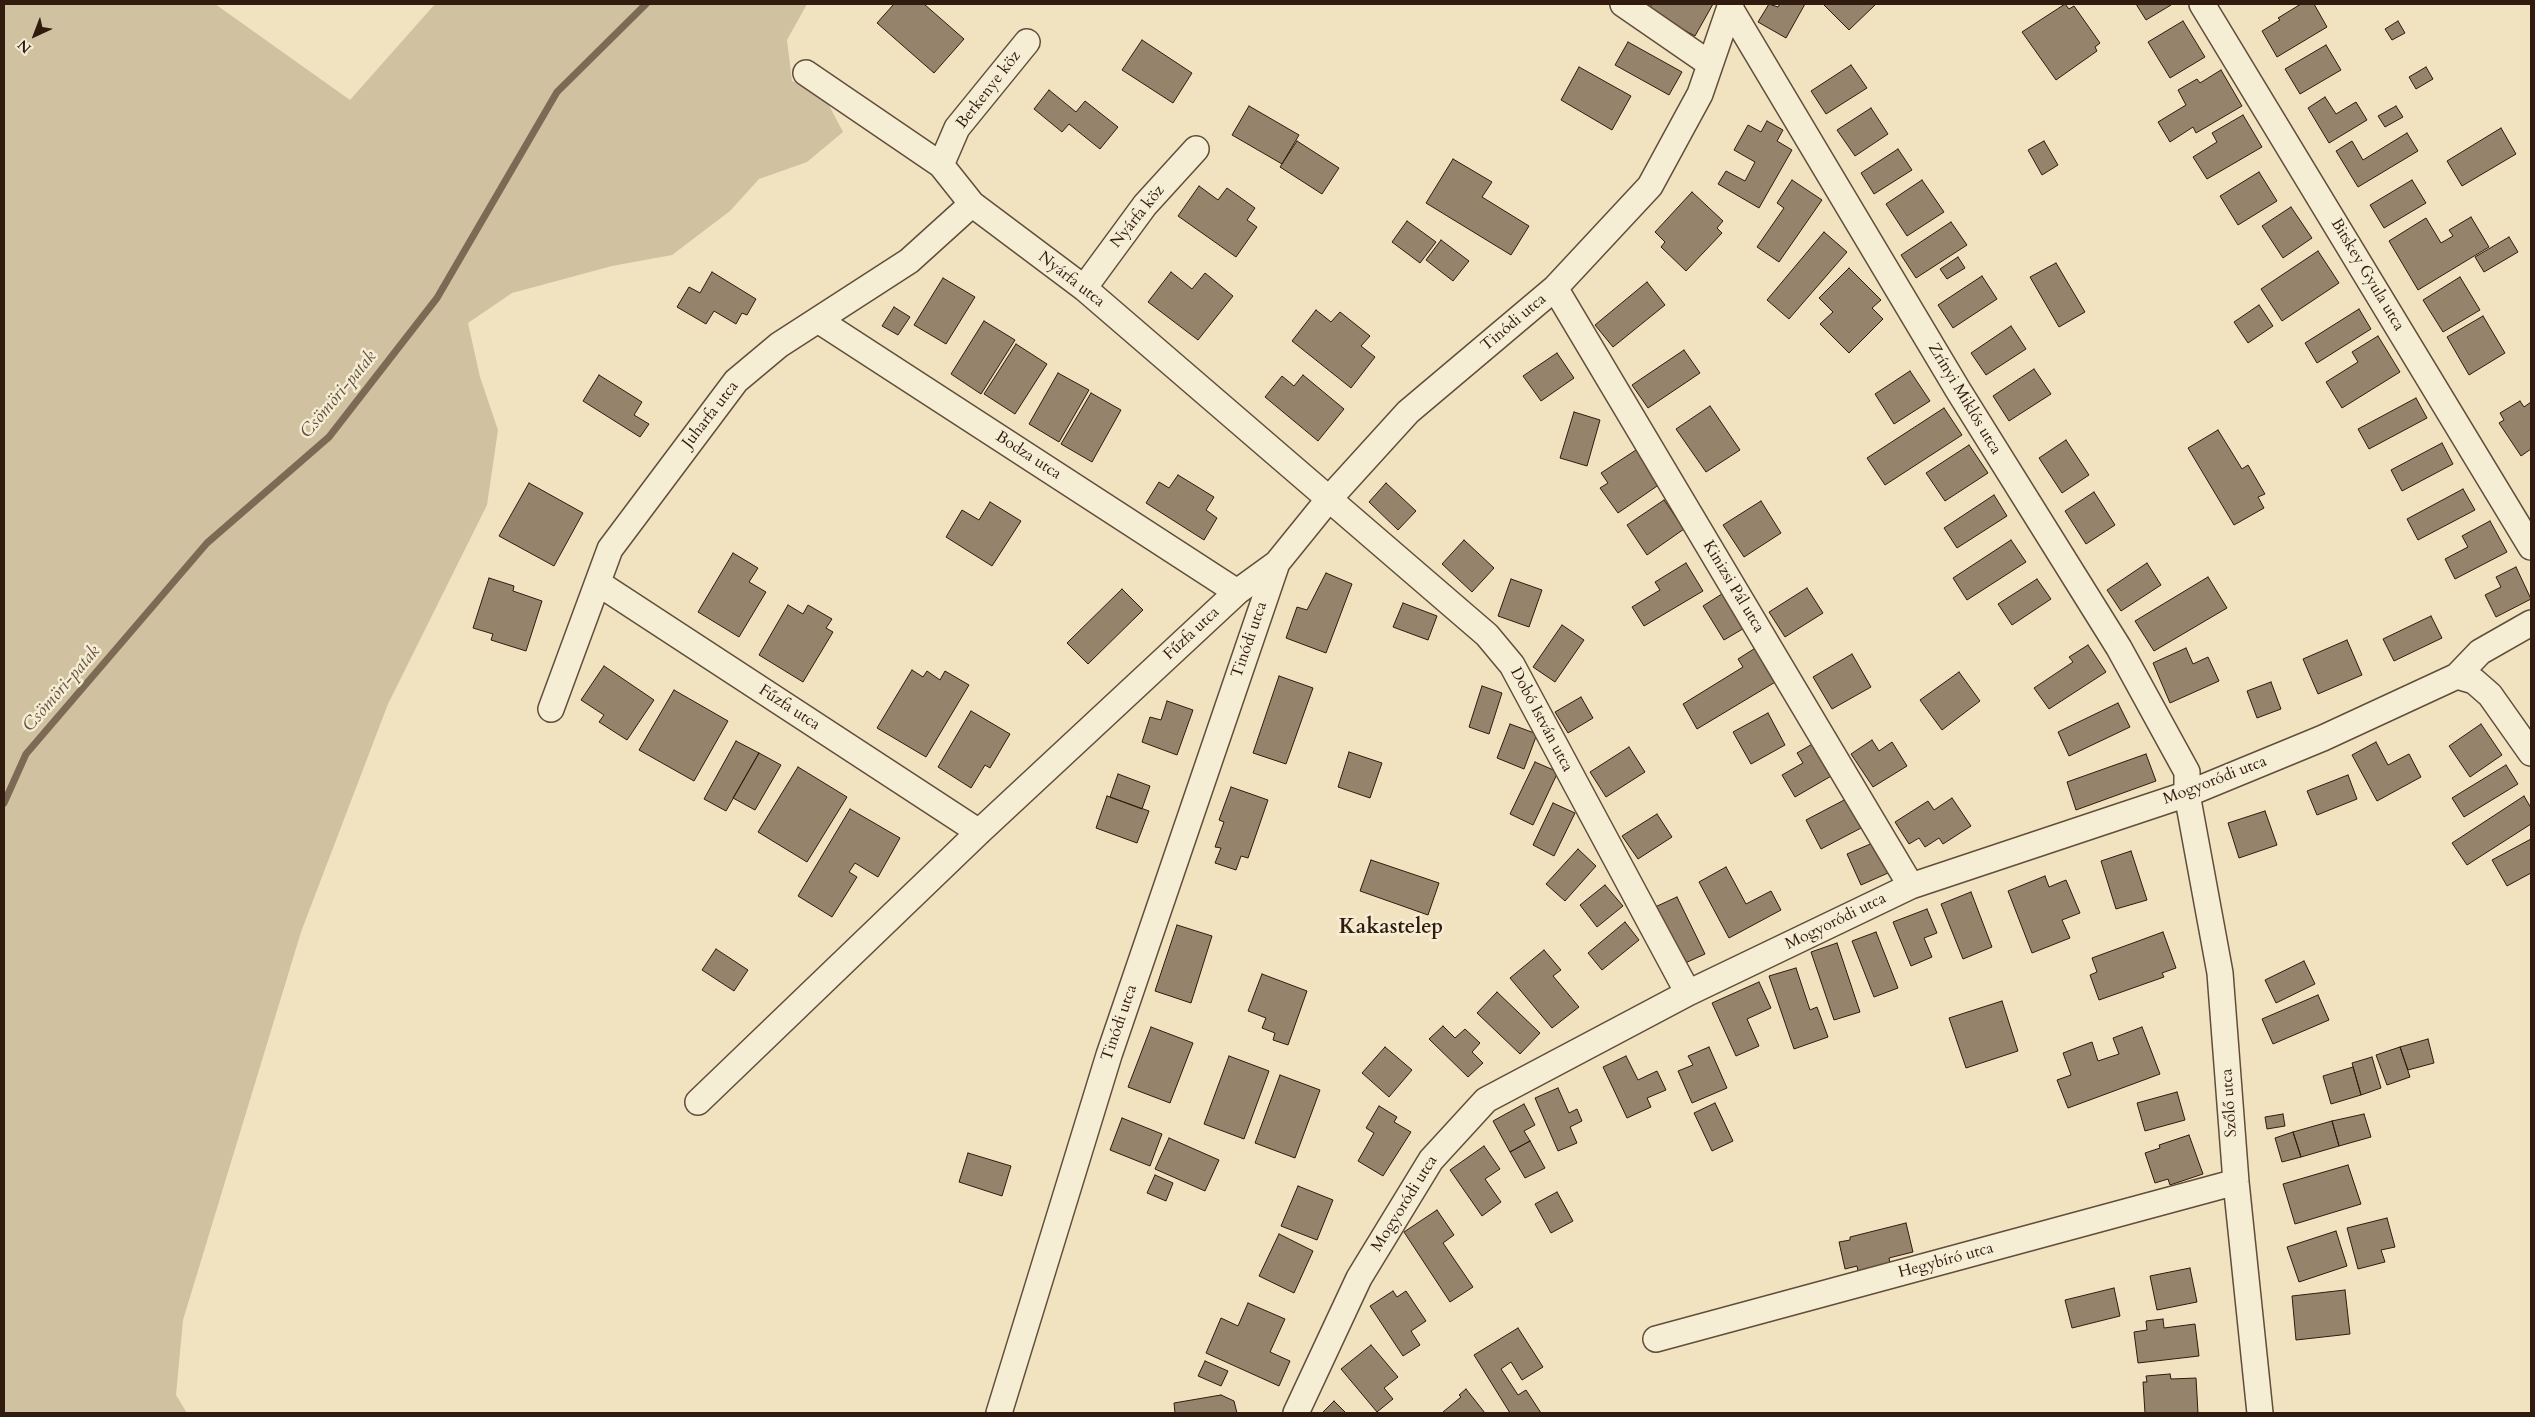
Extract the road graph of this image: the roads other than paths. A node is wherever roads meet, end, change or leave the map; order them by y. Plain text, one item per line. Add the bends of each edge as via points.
1 (1623, 4) edge
2 (2202, 4) edge
3 (1731, 6) edge
4 (1027, 42) dead end
5 (1710, 64) junction
6 (806, 73) dead end
7 (1196, 149) dead end
8 (941, 165) junction
9 (972, 204) junction
10 (1084, 288) junction
11 (1555, 288) junction
12 (818, 320) junction
13 (1328, 500) junction
14 (2531, 547) edge
15 (1277, 562) junction
16 (598, 583) junction
17 (1237, 592) junction
18 (2531, 623) edge
19 (2457, 676) junction
20 (551, 709) dead end
21 (2531, 753) edge
22 (2187, 794) junction
23 (979, 832) junction
24 (1911, 886) junction
25 (1688, 993) junction
26 (698, 1102) dead end
27 (2236, 1182) junction
28 (1656, 1339) dead end
29 (999, 1413) edge
30 (1296, 1413) edge
31 (2260, 1413) edge

1 - 5 street
2 - 14 street, Bitskey Gyula utca
3 - 5 street, Tinódi utca
3 - 22 street, Zrínyi Miklós utca via 1958,390 2119,648 2186,772
4 - 8 street, Berkenye köz via 957,128
5 - 11 street, Tinódi utca via 1700,94 1650,186
6 - 8 street, Nyárfa utca
7 - 10 street, Nyárfa köz via 1145,206
8 - 9 street, Nyárfa utca
9 - 10 street, Nyárfa utca
9 - 12 street, Juharfa utca via 910,261
10 - 13 street, Nyárfa utca
11 - 13 street, Tinódi utca via 1408,412
11 - 24 street, Kinizsi Pál utca
12 - 16 street, Juharfa utca via 778,345 736,381 610,549
12 - 17 street, Bodza utca
13 - 15 street, Tinódi utca
13 - 25 street, Dobó István utca via 1487,635 1512,665
15 - 17 street, Fűzfa utca
15 - 29 street, Tinódi utca via 1109,1055
16 - 20 street, Juharfa utca
16 - 23 street, Fűzfa utca
17 - 23 street, Fűzfa utca
18 - 19 street, Mogyoródi utca via 2480,652
19 - 21 street via 2474,681 2490,695
19 - 22 street, Mogyoródi utca via 2324,738
22 - 24 street, Mogyoródi utca
22 - 27 street, Szőlő utca via 2220,973
23 - 26 street, Fűzfa utca
24 - 25 street, Mogyoródi utca
25 - 30 street, Mogyoródi utca via 1486,1100 1431,1160 1359,1278
27 - 28 street, Hegybíró utca
27 - 31 street, Szőlő utca

